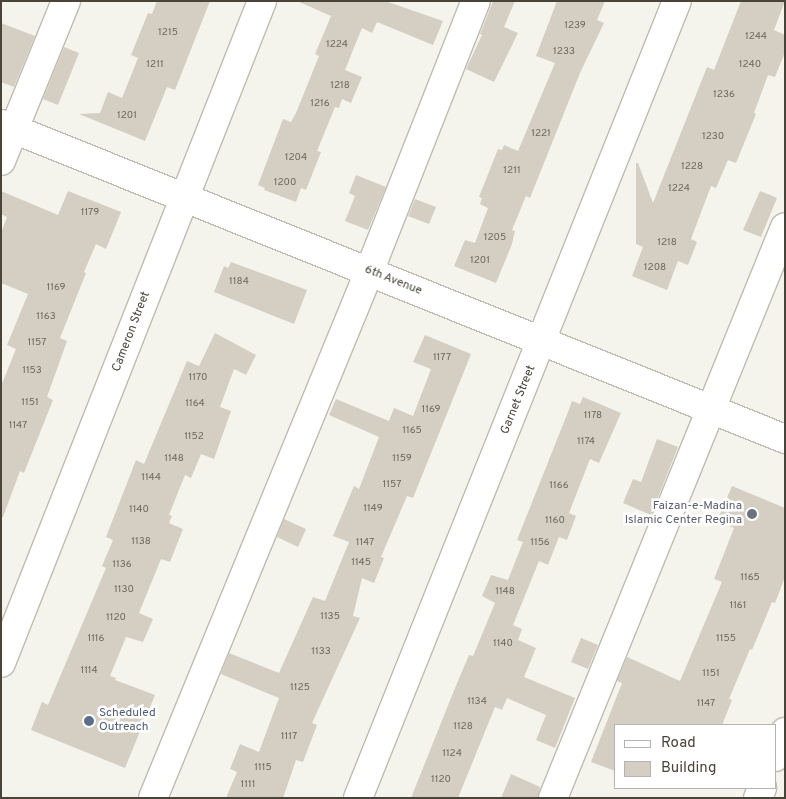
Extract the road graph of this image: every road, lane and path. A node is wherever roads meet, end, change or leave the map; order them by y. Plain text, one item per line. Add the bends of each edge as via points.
1 (66, 1) edge
2 (262, 1) edge
3 (476, 1) edge
4 (678, 1) edge
5 (8, 127) edge
6 (1, 161) edge
7 (184, 198) junction
8 (785, 226) edge
9 (369, 272) junction
10 (542, 342) junction
11 (710, 409) junction
12 (785, 439) edge
13 (1, 663) edge
14 (785, 732) edge
15 (776, 754) edge
16 (153, 798) edge
17 (358, 798) edge
18 (553, 798) edge

1 - 5 street
2 - 7 street, Cameron Street
3 - 9 street
4 - 10 street, Garnet Street
5 - 6 street
5 - 7 street, 6th Avenue
7 - 9 street, 6th Avenue
7 - 13 street, Cameron Street
8 - 11 street
9 - 10 street, 6th Avenue
9 - 16 street
10 - 11 street, 6th Avenue
10 - 17 street, Garnet Street
11 - 12 street, 6th Avenue
11 - 18 street
14 - 15 street

